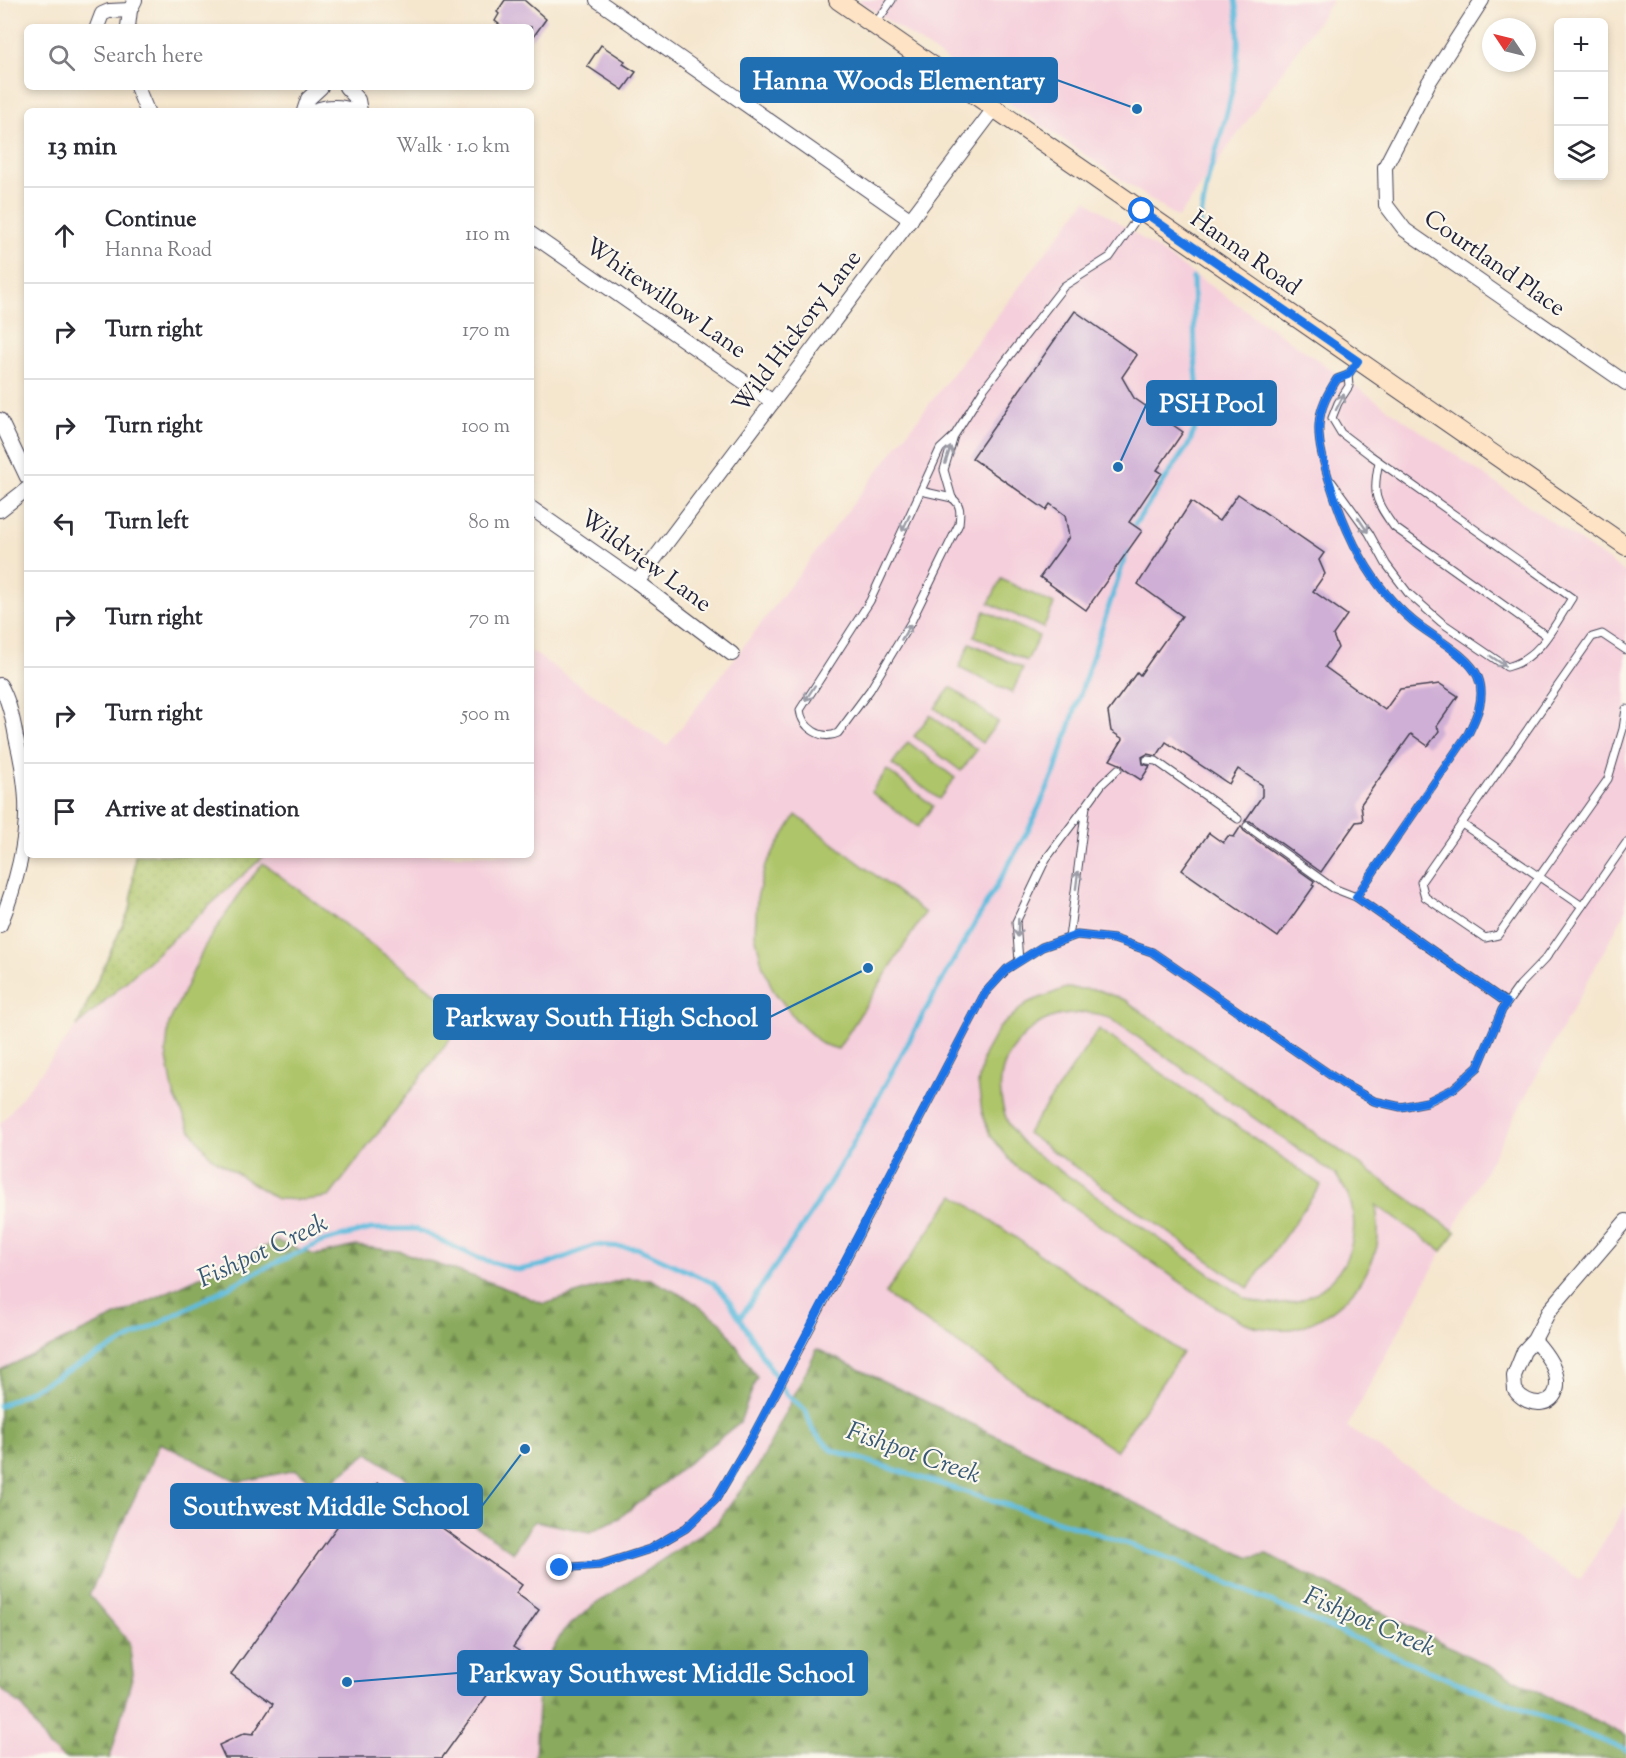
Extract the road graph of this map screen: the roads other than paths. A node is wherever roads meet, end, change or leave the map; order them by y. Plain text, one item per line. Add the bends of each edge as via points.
1 (597, 0) edge
2 (838, 0) edge
3 (892, 0) edge
4 (1482, 0) edge
5 (132, 5) edge
6 (98, 24) edge
7 (129, 24) edge
8 (874, 26) junction
9 (138, 90) edge
10 (318, 90) edge
11 (349, 90) edge
12 (146, 108) edge
13 (305, 108) edge
14 (327, 108) edge
15 (346, 108) edge
16 (359, 108) edge
17 (994, 109) junction
18 (1142, 211) junction
19 (911, 220) junction
20 (534, 236) edge
21 (1353, 368) junction
22 (1626, 382) edge
23 (773, 402) junction
24 (0, 420) edge
25 (954, 436) junction
26 (1379, 462) junction
27 (24, 471) edge
28 (1328, 478) junction
29 (24, 491) edge
30 (921, 491) junction
31 (952, 498) junction
32 (0, 510) edge
33 (534, 510) edge
34 (1626, 546) edge
35 (637, 582) junction
36 (1547, 636) junction
37 (1626, 650) edge
38 (732, 654) dead end
39 (0, 685) edge
40 (1626, 709) edge
41 (1147, 760) dead end
42 (1118, 770) dead end
43 (24, 785) edge
44 (1086, 806) junction
45 (24, 818) edge
46 (1238, 819) dead end
47 (1462, 824) junction
48 (1247, 826) dead end
49 (1626, 843) edge
50 (1540, 877) junction
51 (1356, 897) junction
52 (1582, 906) junction
53 (0, 926) edge
54 (1069, 938) junction
55 (1019, 962) junction
56 (1507, 1003) junction
57 (1626, 1221) edge
58 (1534, 1340) dead end
59 (560, 1568) dead end

1 - 19 street
2 - 8 street, Hanna Road
3 - 8 lane
4 - 22 street, Courtland Place via 1429,82 1385,167 1386,205 1405,230
5 - 6 street via 102,14
5 - 7 street
8 - 17 street, Hanna Road
9 - 12 street
10 - 13 street
11 - 16 street
14 - 15 street
17 - 18 street, Hanna Road
17 - 19 street, Wild Hickory Lane
18 - 21 street, Hanna Road
18 - 25 lane via 1110,257 1064,286 983,390
19 - 23 street, Wild Hickory Lane
20 - 23 street, Whitewillow Lane
26 -> 21 lane via 1341,433 1332,418 1349,386
21 - 28 lane via 1337,379 1325,398 1319,423
21 - 34 street, Hanna Road
23 - 35 street, Wild Hickory Lane
24 - 27 street
25 - 30 lane via 940,449
31 -> 25 lane via 944,470
26 - 36 lane via 1374,484 1379,506 1394,527
26 - 36 lane via 1572,598
28 -> 36 lane via 1408,593 1441,622 1507,667 1536,653
28 - 51 lane via 1360,559 1412,620 1469,664 1478,677 1481,694 1479,711 1468,734
29 - 32 street
30 - 31 lane
30 -> 31 lane via 870,601 800,710 813,731 824,736 838,733 870,690 911,622 959,524 958,502
33 - 35 street, Wildview Lane
35 - 38 street, Wildview Lane
37 - 47 lane via 1602,634 1592,637
39 - 43 street via 14,727
40 - 50 lane via 1608,778
41 - 46 lane via 1156,761
42 - 44 lane
54 -> 44 lane
44 -> 55 lane via 1046,859 1016,922
45 - 53 street via 12,897
47 - 50 lane
47 - 50 lane via 1421,882 1425,897 1485,938 1498,934
48 - 51 lane via 1333,888
49 - 52 lane
50 - 52 lane
51 - 56 lane
52 - 56 lane via 1546,958
54 - 55 lane via 1042,947
54 - 56 lane via 1077,935 1114,939 1152,952 1345,1085 1374,1101 1401,1107 1426,1102 1453,1089 1478,1067
55 - 59 lane via 985,993 810,1329 716,1499 686,1528 650,1549 600,1565
57 - 58 street via 1549,1311

